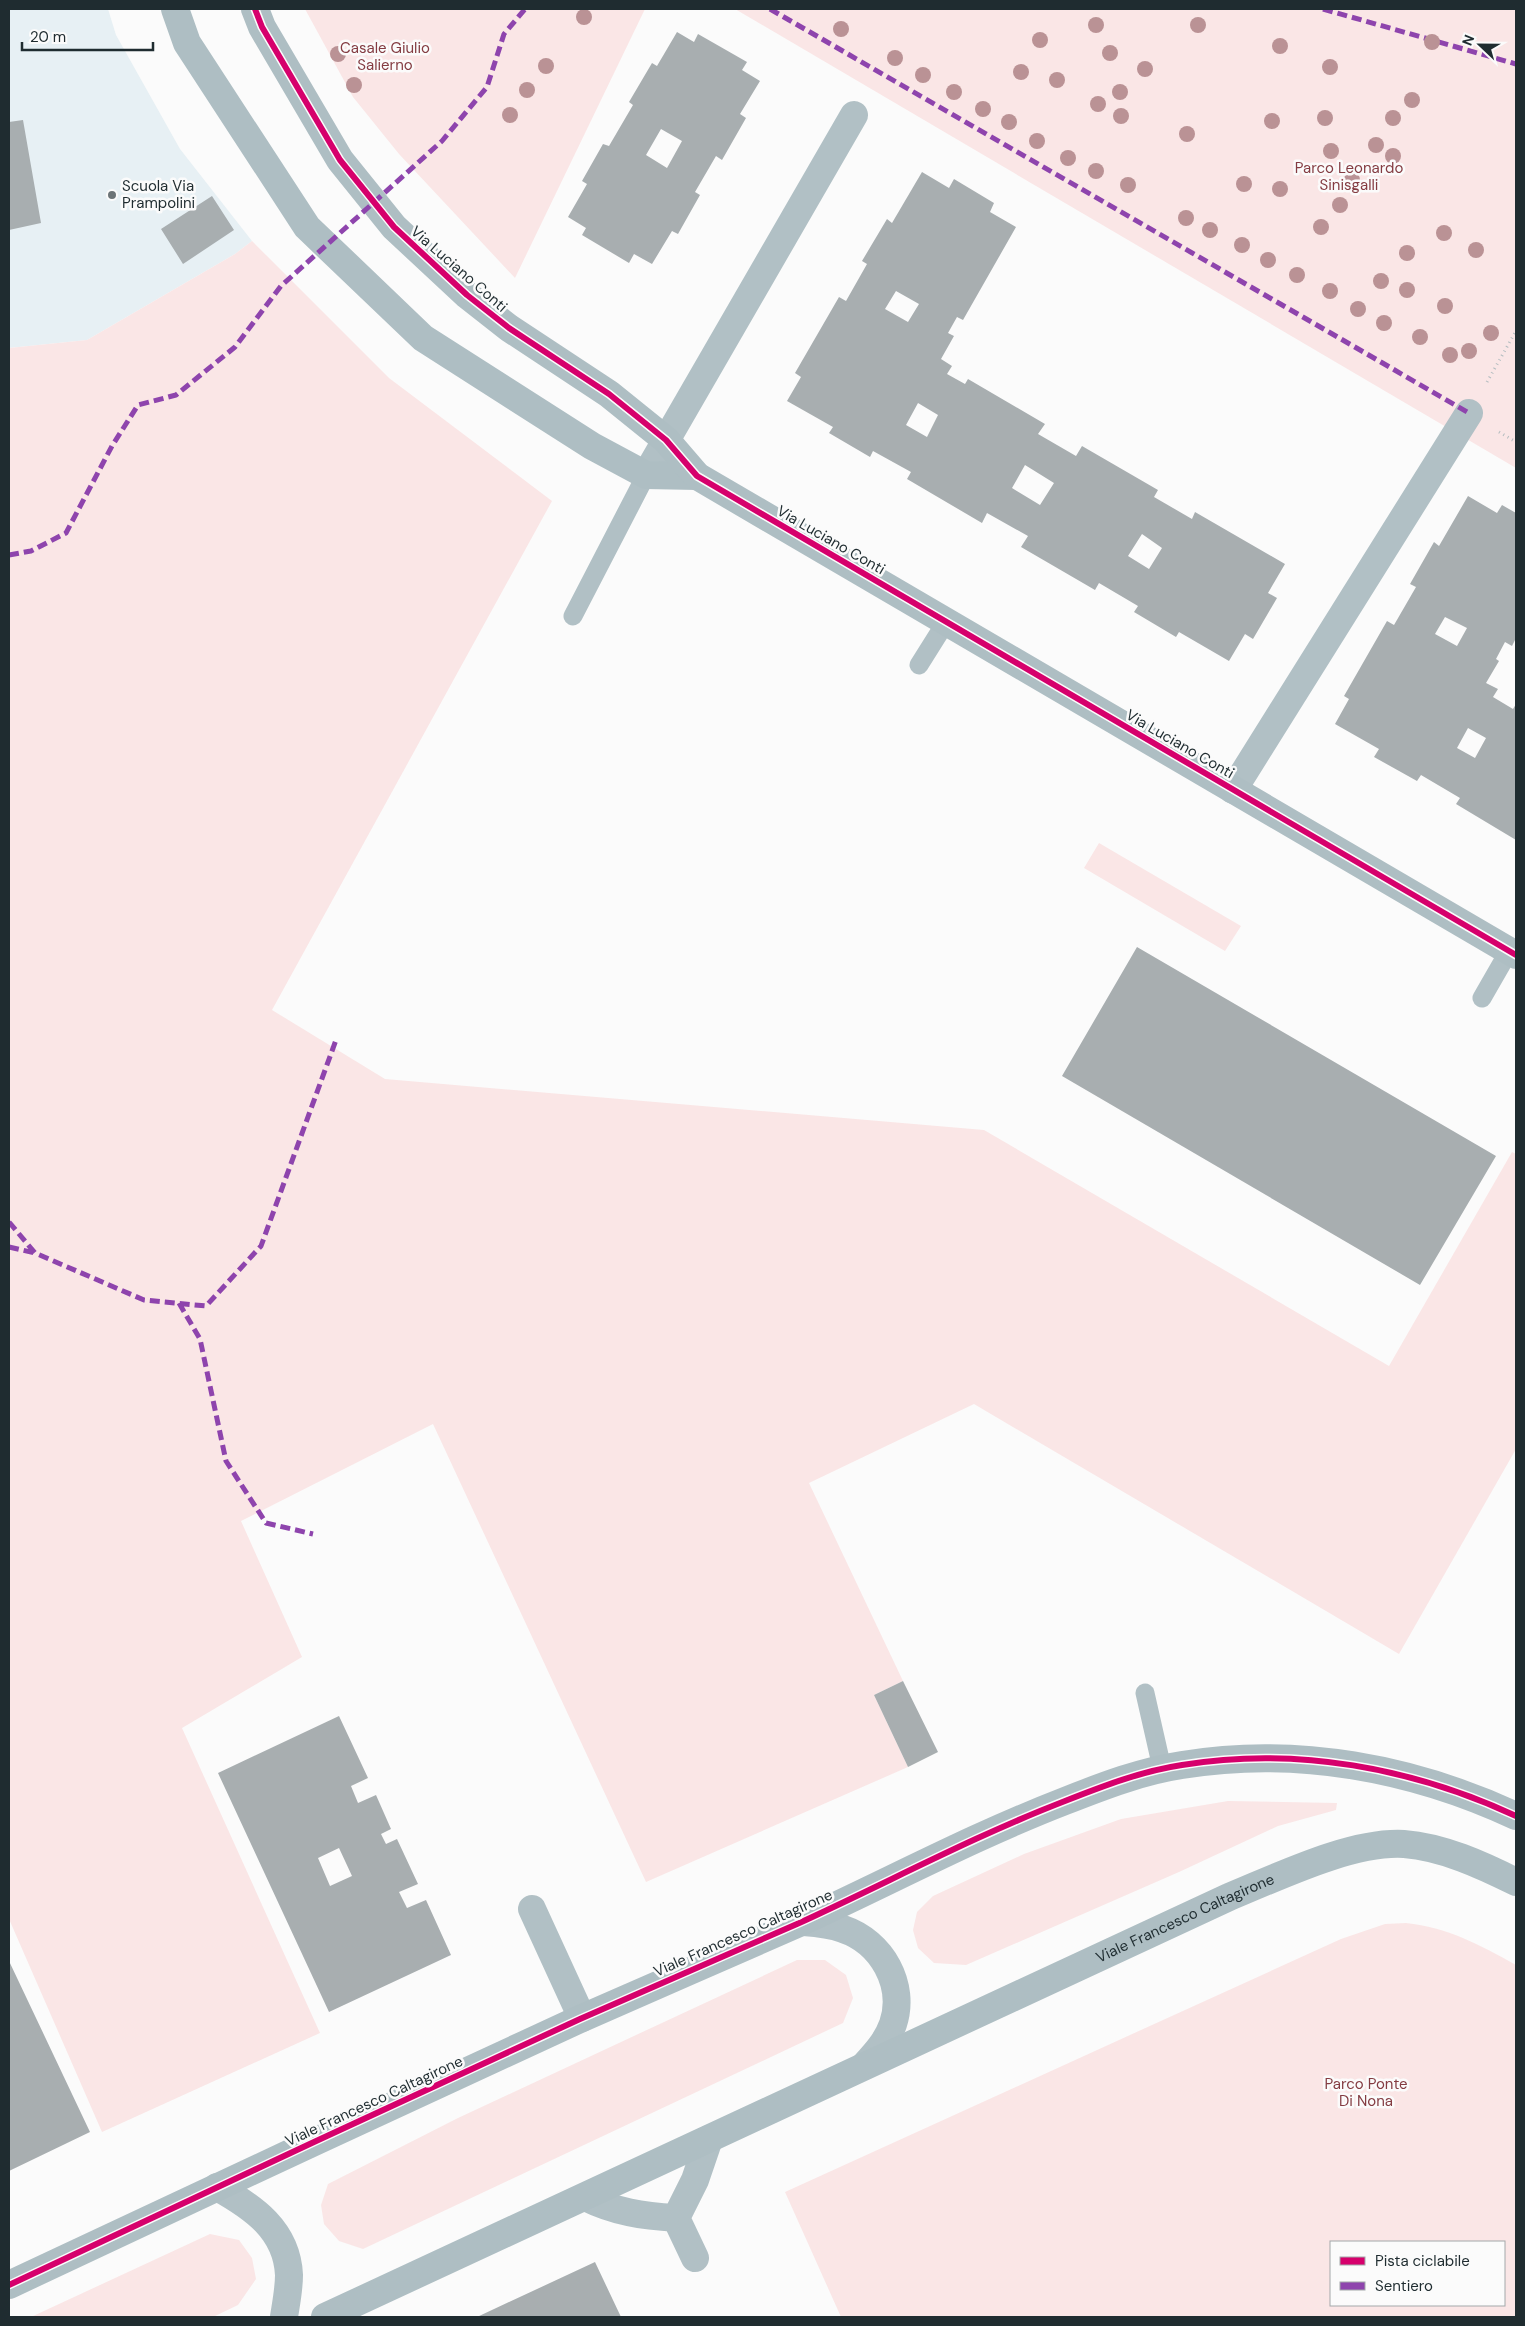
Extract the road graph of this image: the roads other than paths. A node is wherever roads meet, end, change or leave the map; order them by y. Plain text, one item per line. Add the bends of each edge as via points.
1 (175, 9) edge
2 (255, 9) edge
3 (854, 115) dead end
4 (1469, 413) road end
5 (666, 440) junction
6 (646, 475) junction
7 (697, 476) junction
8 (573, 616) dead end
9 (946, 622) junction
10 (919, 664) dead end
11 (1233, 790) junction
12 (1513, 953) edge
13 (1482, 998) dead end
14 (1145, 1693) dead end
15 (1162, 1768) junction
16 (1516, 1816) edge
17 (1516, 1882) edge
18 (532, 1908) dead end
19 (802, 1922) junction
20 (582, 2018) junction
21 (865, 2065) junction
22 (709, 2139) junction
23 (217, 2187) junction
24 (585, 2197) junction
25 (676, 2218) junction
26 (695, 2258) dead end
27 (9, 2285) edge
28 (284, 2317) edge
29 (325, 2317) edge

1 - 6 street, Via Luciano Conti via 186,43 307,227 423,338 584,440
2 - 5 street, Via Luciano Conti via 262,27 340,160 394,227 449,279 509,328 609,394
3 - 5 street
4 - 11 street, Via Luciano Conti
5 - 6 street
5 - 7 street, Via Luciano Conti
6 - 7 street, Via Luciano Conti
6 - 8 lane
7 - 9 street, Via Luciano Conti
9 - 10 lane
9 - 11 street, Via Luciano Conti
11 - 12 street, Via Luciano Conti
12 - 13 lane
14 - 15 lane
15 - 16 street, Viale Francesco Caltagirone via 1197,1762 1253,1759 1363,1766 1454,1790
15 - 19 street, Viale Francesco Caltagirone via 1017,1819
17 - 21 street, Viale Francesco Caltagirone via 1476,1864 1422,1847 1384,1845 1338,1855 1229,1897
18 - 20 street
19 - 20 street, Viale Francesco Caltagirone
19 - 21 street, Viale Francesco Caltagirone via 829,1925 856,1934 878,1952 894,1979 897,2002 893,2024 883,2045
20 - 23 street, Viale Francesco Caltagirone
21 - 22 street, Viale Francesco Caltagirone
22 - 24 street, Viale Francesco Caltagirone
22 - 25 street via 695,2180
23 - 27 street, Viale Francesco Caltagirone
23 - 28 street via 252,2208 273,2227 279,2238 289,2275
24 - 25 street via 623,2212
24 - 29 street, Viale Francesco Caltagirone
25 - 26 street

